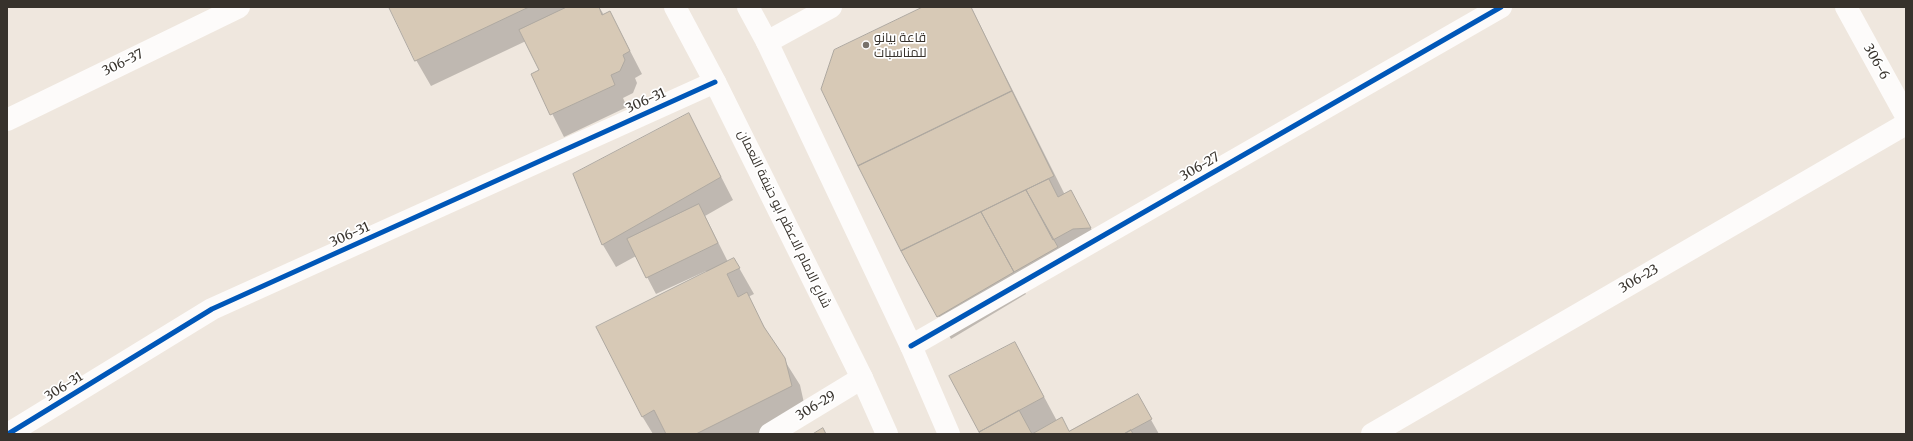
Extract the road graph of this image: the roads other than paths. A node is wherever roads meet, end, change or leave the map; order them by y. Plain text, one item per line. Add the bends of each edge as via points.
1 (239, 7) edge
2 (675, 7) edge
3 (748, 7) edge
4 (831, 7) edge
5 (1501, 7) edge
6 (1846, 7) edge
7 (767, 42) junction
8 (715, 82) junction
9 (1906, 116) edge
10 (7, 120) edge
11 (1906, 124) edge
12 (911, 346) junction
13 (862, 378) junction
14 (8, 434) edge
15 (770, 434) edge
16 (887, 434) edge
17 (949, 434) edge
18 (1372, 434) edge

1 - 10 street, 306-37
2 - 8 street, شارع الامام الاعظم ابو حنيفة النعمان
3 - 7 street
4 - 7 street
5 - 12 street, 306-27
6 - 9 street, 306-6
7 - 12 street
8 - 13 street, شارع الامام الاعظم ابو حنيفة النعمان
8 - 14 street, 306-31 via 212,309
11 - 18 street, 306-23
12 - 17 street
13 - 15 street, 306-29
13 - 16 street, شارع الامام الاعظم ابو حنيفة النعمان

